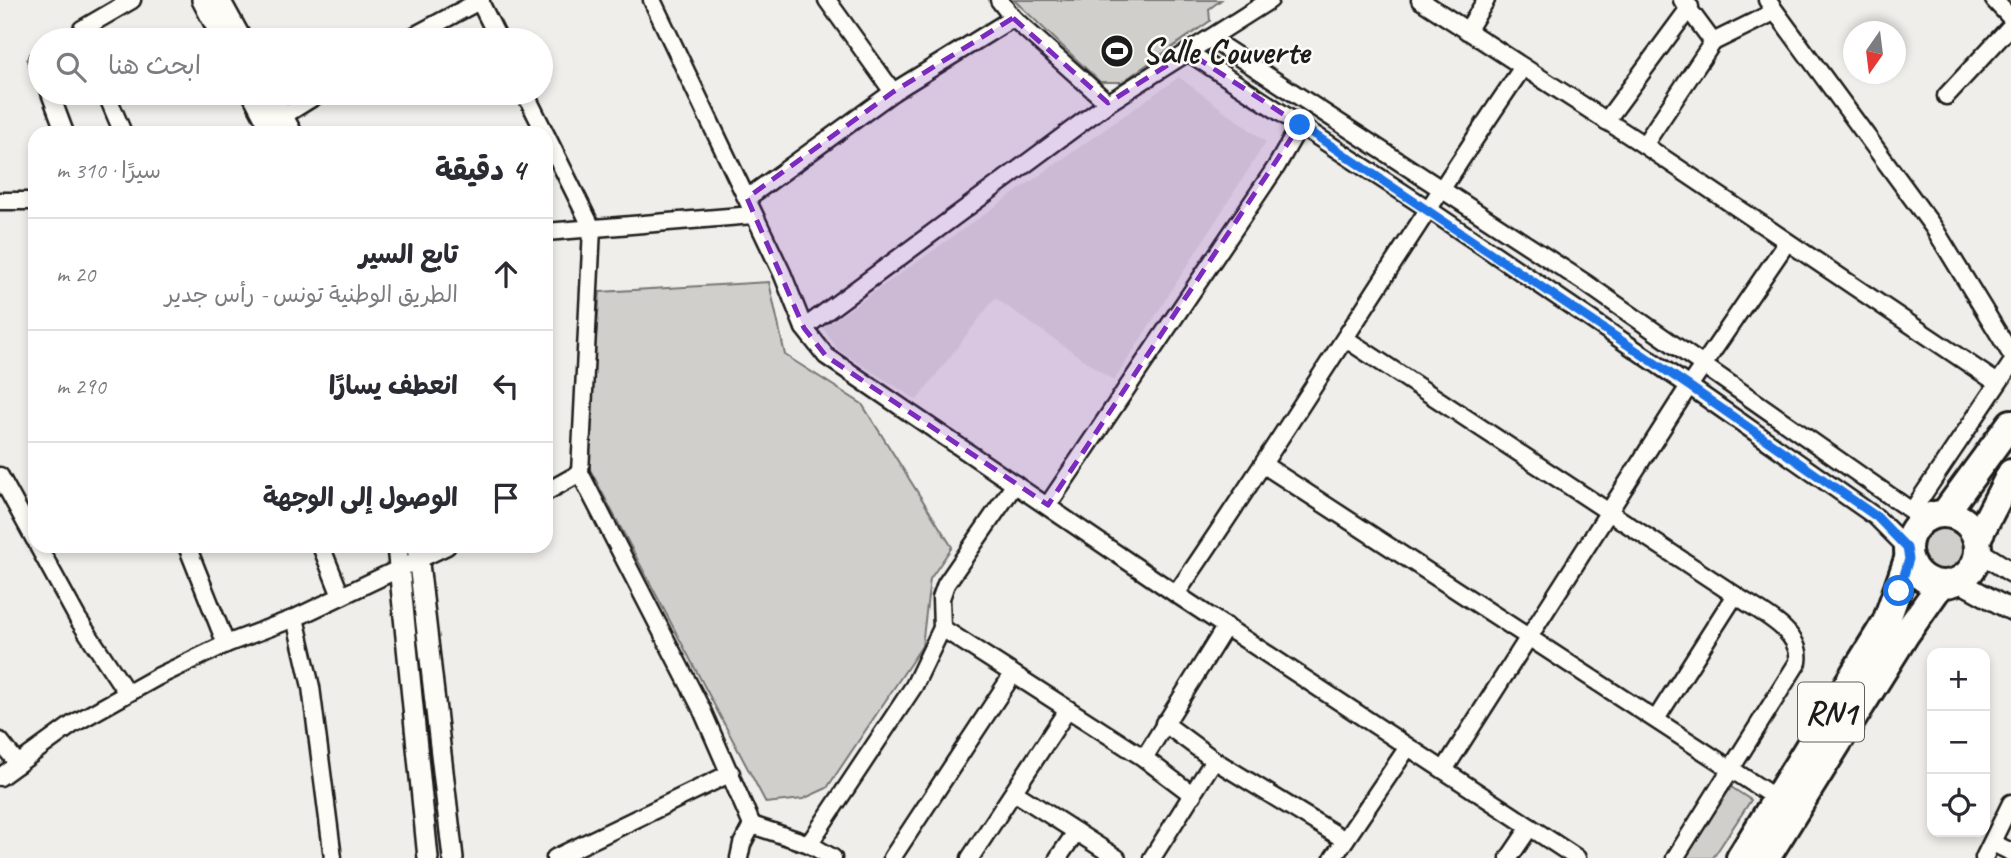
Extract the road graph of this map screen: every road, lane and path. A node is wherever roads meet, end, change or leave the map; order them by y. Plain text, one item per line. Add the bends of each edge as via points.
1 (132, 0) edge
2 (202, 0) edge
3 (220, 0) edge
4 (480, 0) edge
5 (652, 0) edge
6 (827, 0) edge
7 (999, 0) edge
8 (1270, 0) edge
9 (1420, 0) edge
10 (1486, 0) edge
11 (1994, 0) edge
12 (1686, 4) edge
13 (1770, 6) edge
14 (2011, 17) edge
15 (1013, 18) junction
16 (2011, 26) edge
17 (84, 28) edge
18 (217, 28) edge
19 (235, 28) edge
20 (428, 28) edge
21 (493, 28) edge
22 (1466, 31) junction
23 (1211, 39) junction
24 (1713, 42) junction
25 (1188, 52) junction
26 (1522, 67) junction
27 (892, 92) junction
28 (1947, 96) dead end
29 (1108, 103) junction
30 (54, 105) edge
31 (111, 105) edge
32 (263, 105) edge
33 (275, 105) edge
34 (307, 105) edge
35 (531, 105) edge
36 (1606, 121) junction
37 (1300, 125) junction
38 (62, 126) edge
39 (119, 126) edge
40 (282, 126) edge
41 (283, 126) edge
42 (284, 126) edge
43 (542, 126) edge
44 (1644, 145) junction
45 (553, 148) edge
46 (1440, 188) junction
47 (747, 198) junction
48 (0, 201) edge
49 (28, 201) edge
50 (1428, 209) junction
51 (753, 215) junction
52 (592, 228) junction
53 (553, 231) edge
54 (1787, 242) junction
55 (804, 328) junction
56 (1346, 339) junction
57 (2011, 354) edge
58 (2011, 363) edge
59 (1705, 365) junction
60 (1996, 382) junction
61 (1689, 386) junction
62 (2011, 423) edge
63 (1264, 465) junction
64 (580, 473) junction
65 (2011, 473) edge
66 (0, 476) edge
67 (1015, 484) junction
68 (553, 488) edge
69 (1048, 505) junction
70 (1611, 513) junction
71 (1927, 514) junction
72 (28, 527) edge
73 (1977, 545) junction
74 (42, 553) edge
75 (190, 553) edge
76 (324, 553) edge
77 (1908, 553) junction
78 (412, 559) edge
79 (2011, 572) edge
80 (1949, 583) junction
81 (1176, 594) junction
82 (1735, 595) junction
83 (341, 596) junction
84 (2011, 610) edge
85 (295, 618) junction
86 (1226, 626) junction
87 (942, 628) junction
88 (1528, 639) junction
89 (226, 644) junction
90 (1013, 674) junction
91 (127, 694) junction
92 (1068, 709) junction
93 (1656, 719) junction
94 (1164, 723) junction
95 (0, 741) edge
96 (1408, 747) junction
97 (1144, 758) junction
98 (1214, 760) junction
99 (18, 764) junction
100 (1731, 768) junction
101 (1444, 770) junction
102 (731, 773) junction
103 (0, 777) edge
104 (1014, 793) junction
105 (1193, 795) junction
106 (1777, 799) junction
107 (2011, 803) edge
108 (752, 825) junction
109 (1530, 827) junction
110 (1076, 832) junction
111 (1345, 840) junction
112 (1993, 843) junction
113 (809, 844) junction
114 (2011, 852) edge
115 (565, 856) edge
116 (333, 858) edge
117 (428, 858) edge
118 (453, 858) edge
119 (739, 858) edge
120 (833, 858) edge
121 (892, 858) edge
122 (970, 858) edge
123 (1058, 858) edge
124 (1117, 858) edge
125 (1152, 858) edge
126 (1333, 858) edge
127 (1509, 858) edge
128 (1577, 858) edge
129 (1675, 858) edge
130 (1740, 858) edge
131 (1766, 858) edge
132 (1984, 858) edge

1 - 17 street
2 - 18 street
3 - 19 street
4 - 20 street
4 - 21 street
5 - 47 street
6 - 27 street
7 - 15 street
8 - 23 street
9 - 22 street
10 - 22 street
11 - 14 street
12 - 24 street
12 - 36 street
13 - 24 street
13 - 57 street via 1934,228
15 - 27 street
15 - 29 street
16 - 28 street
22 - 26 street
23 - 25 street
23 - 46 street
24 - 44 street
25 - 29 street
25 - 37 street
26 - 36 street
26 - 46 street
27 - 47 street
29 - 55 street
30 - 38 street
31 - 39 street
32 - 40 street
33 - 41 street
34 - 42 street
35 - 43 street
36 - 44 street
37 - 50 street
37 - 69 street
44 - 54 street
45 - 52 street
46 - 50 street
46 - 59 street
47 - 51 street
48 - 49 street
50 - 56 street
50 - 61 street
51 - 52 street
51 - 55 street
52 - 53 street
52 - 64 street
54 - 59 street
54 - 60 street
55 - 67 street via 826,356
56 - 63 street
56 - 70 street
58 - 60 street
59 - 61 street
59 - 71 street
60 - 71 street
61 - 70 street
61 - 77 street via 1877,517
62 - 71 main road, RN1
63 - 81 street
63 - 88 street
64 - 68 street
64 - 102 street
65 - 73 main road, RN1
66 - 72 street
67 - 69 street
67 - 87 street via 946,584 941,598
69 - 81 street
70 - 82 street
70 - 88 street
71 - 73 main road via 1965,521
71 - 77 main road, RN1 via 1909,536
73 - 79 street
73 - 80 main road, RN1 via 1972,569
74 - 91 street
75 - 89 street
76 - 83 street
77 - 80 main road via 1921,577
77 - 106 main road, RN1 via 1886,622
78 - 83 street
78 - 117 street
78 - 118 street
80 - 84 street
80 - 131 main road, RN1 via 1899,644
81 - 86 street
82 - 93 street
82 - 100 street via 1794,637 1800,649 1798,662
83 - 85 street
85 - 89 street
85 - 116 street via 311,687
86 - 94 street
86 - 96 street
87 - 90 street
87 - 113 street via 915,687
88 - 93 street
88 - 101 street
89 - 91 street
90 - 92 street
90 - 121 street
91 - 99 street via 73,724
92 - 97 street
92 - 104 street
93 - 100 street
94 - 97 street
94 - 98 street
95 - 99 street
96 - 101 street
96 - 111 street
97 - 105 street
98 - 105 street
98 - 111 street
99 - 103 street
100 - 106 street
100 - 129 street
101 - 109 street
102 - 108 street
102 - 115 street
104 - 110 street
104 - 122 street
105 - 125 street
106 - 130 main road, RN1
107 - 112 street
108 - 113 street
108 - 119 street
109 - 127 street
109 - 128 street
110 - 123 street
110 - 124 street
111 - 126 street
112 - 114 street
112 - 132 street
113 - 120 street

